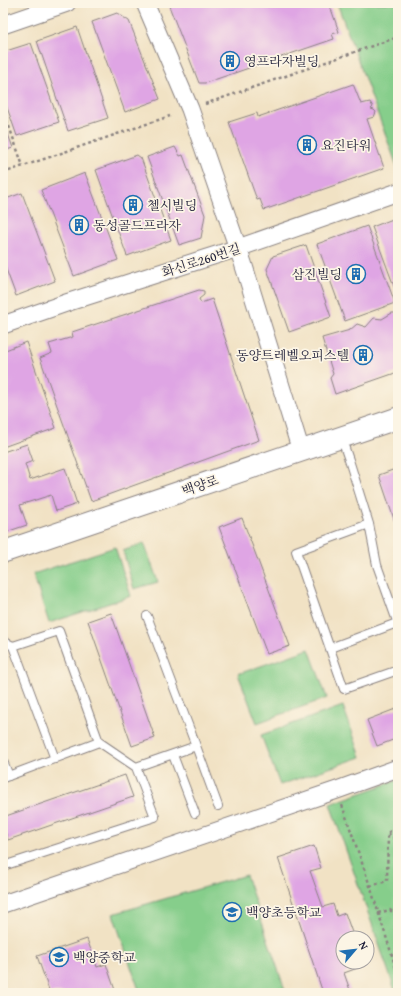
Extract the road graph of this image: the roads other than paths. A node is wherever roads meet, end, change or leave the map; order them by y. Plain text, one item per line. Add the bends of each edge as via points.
1 (67, 3) edge
2 (145, 3) edge
3 (3, 25) edge
4 (398, 192) edge
5 (238, 248) junction
6 (3, 325) edge
7 (398, 418) edge
8 (340, 437) junction
9 (300, 451) junction
10 (369, 524) junction
11 (3, 552) edge
12 (147, 616) dead end
13 (398, 623) edge
14 (3, 641) edge
15 (13, 646) junction
16 (330, 648) junction
17 (398, 670) edge
18 (99, 742) junction
19 (196, 746) junction
20 (173, 755) junction
21 (55, 759) junction
22 (3, 761) edge
23 (136, 767) junction
24 (398, 768) edge
25 (6, 777) edge
26 (218, 806) dead end
27 (195, 813) dead end
28 (3, 866) edge
29 (3, 904) edge

1 - 3 street
2 - 5 street via 190,109
4 - 5 street, 화신로260번길
5 - 6 street, 화신로260번길
5 - 9 street
7 - 8 street, 백양로
8 - 9 street, 백양로
8 - 10 lane
9 - 11 street, 백양로
10 - 13 lane via 376,565
10 - 16 lane via 296,551
12 - 19 lane
13 - 16 lane
14 - 15 lane
15 - 18 lane via 59,631
15 - 21 lane
16 - 17 lane via 344,689
18 - 21 lane
18 - 23 lane
19 - 20 lane
19 - 26 lane
20 - 23 lane
20 - 27 lane
21 - 25 lane
22 - 25 lane
23 - 28 lane via 155,817
24 - 29 street

